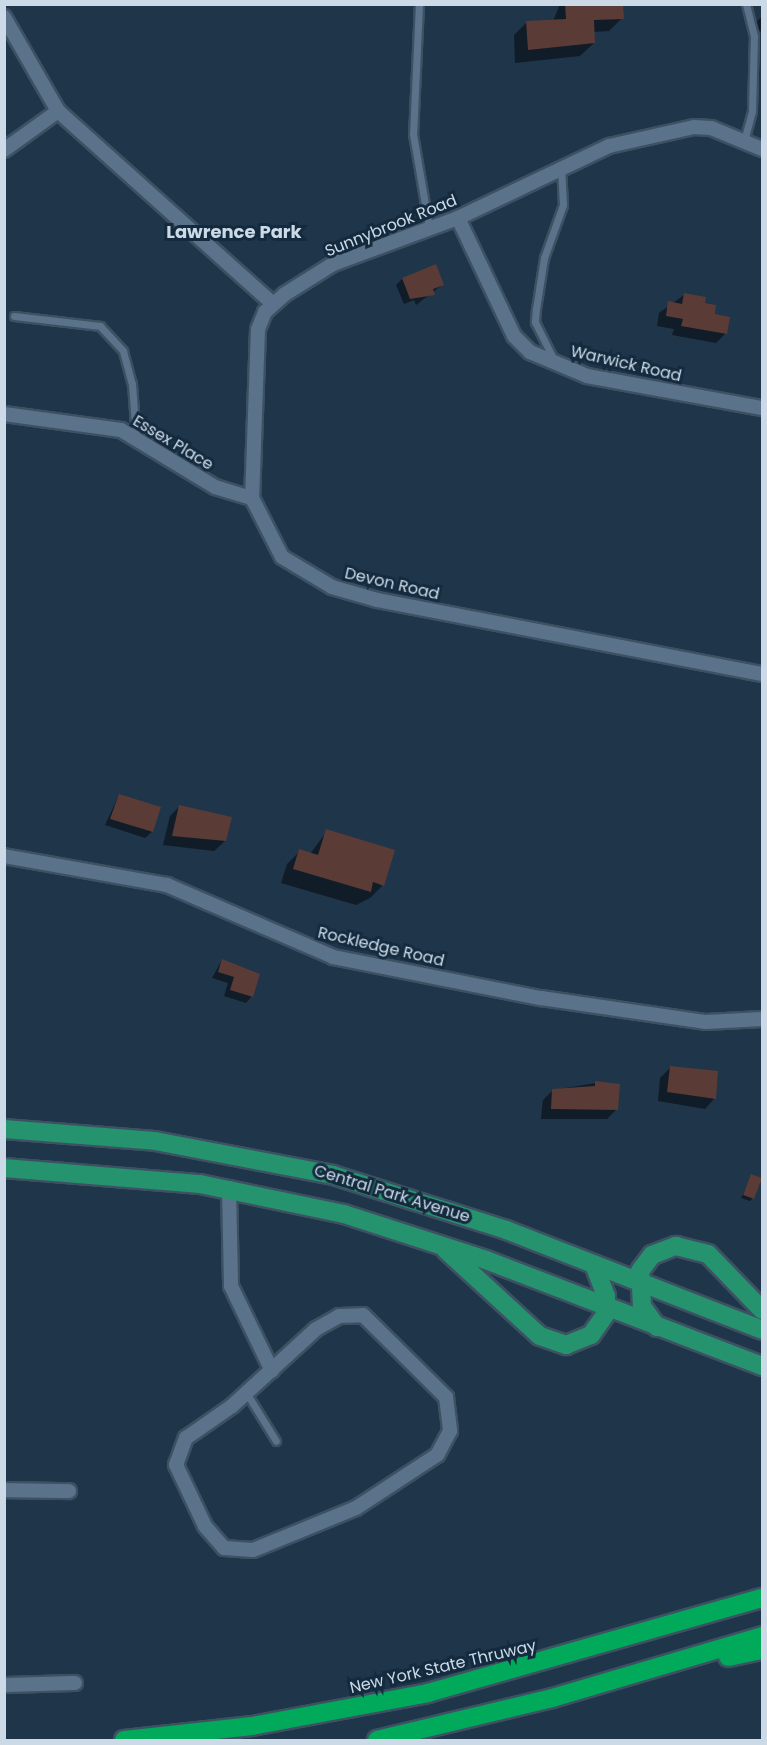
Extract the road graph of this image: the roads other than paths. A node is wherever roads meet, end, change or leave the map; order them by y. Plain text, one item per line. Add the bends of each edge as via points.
1 (419, 4) edge
2 (746, 4) edge
3 (4, 17) edge
4 (58, 111) junction
5 (744, 141) junction
6 (762, 148) edge
7 (4, 150) edge
8 (561, 168) junction
9 (458, 218) junction
10 (429, 228) junction
11 (273, 304) junction
12 (14, 316) dead end
13 (556, 365) junction
14 (762, 408) edge
15 (4, 414) edge
16 (136, 439) junction
17 (252, 498) junction
18 (762, 674) edge
19 (4, 856) edge
20 (762, 1019) edge
21 (4, 1129) edge
22 (4, 1168) edge
23 (229, 1188) junction
24 (435, 1242) junction
25 (594, 1264) junction
26 (638, 1282) junction
27 (606, 1307) junction
28 (762, 1310) edge
29 (657, 1326) junction
30 (762, 1330) edge
31 (762, 1366) edge
32 (272, 1371) junction
33 (247, 1394) junction
34 (276, 1441) dead end
35 (4, 1490) edge
36 (69, 1491) dead end
37 (762, 1598) edge
38 (762, 1636) edge
39 (762, 1650) edge
40 (612, 1681) junction
41 (75, 1683) dead end
42 (4, 1685) edge
43 (124, 1740) edge
44 (376, 1740) edge

1 - 10 lane via 412,134
2 - 5 lane via 754,36 752,111
3 - 4 street
4 - 7 street
4 - 11 street
5 - 6 street, Sunnybrook Road
5 - 8 street, Sunnybrook Road via 694,127 609,146
8 - 9 street, Sunnybrook Road
8 - 13 lane via 562,205 544,258 536,309 536,322
9 - 10 street, Sunnybrook Road
9 - 13 street, Warwick Road via 514,336
10 - 11 street, Sunnybrook Road via 333,264
11 - 17 street, Devon Road via 258,329
12 - 16 lane via 100,327 123,351 132,384
13 - 14 street, Warwick Road via 586,376
15 - 16 street, Essex Place via 120,430
16 - 17 street, Essex Place via 215,487
17 - 18 street, Devon Road via 282,557 332,587 377,600
19 - 20 street, Rockledge Road via 167,885 333,957 576,1003 706,1022
21 - 25 main road, Central Park Avenue via 155,1141 304,1167 421,1200
22 - 23 main road, Central Park Avenue
23 - 24 main road, Central Park Avenue
23 - 32 street via 231,1286
24 - 27 main road, Central Park Avenue
24 - 27 main road via 548,1341 583,1340 598,1328
25 - 26 main road, Central Park Avenue
25 - 27 main road
26 - 28 main road via 645,1260 659,1251 697,1248 718,1263
26 - 29 main road via 642,1306
26 - 30 main road, Central Park Avenue
27 - 29 main road, Central Park Avenue
29 - 31 main road, Central Park Avenue
32 - 33 street
32 - 33 street via 316,1329 339,1316 363,1315 446,1397 450,1431 437,1455 356,1508 253,1550 224,1548 205,1526 176,1465 186,1438
33 - 34 lane
35 - 36 street
37 - 43 highway, New York State Thruway via 428,1693 264,1724
38 - 40 highway
39 - 40 highway
40 - 44 highway
41 - 42 street

